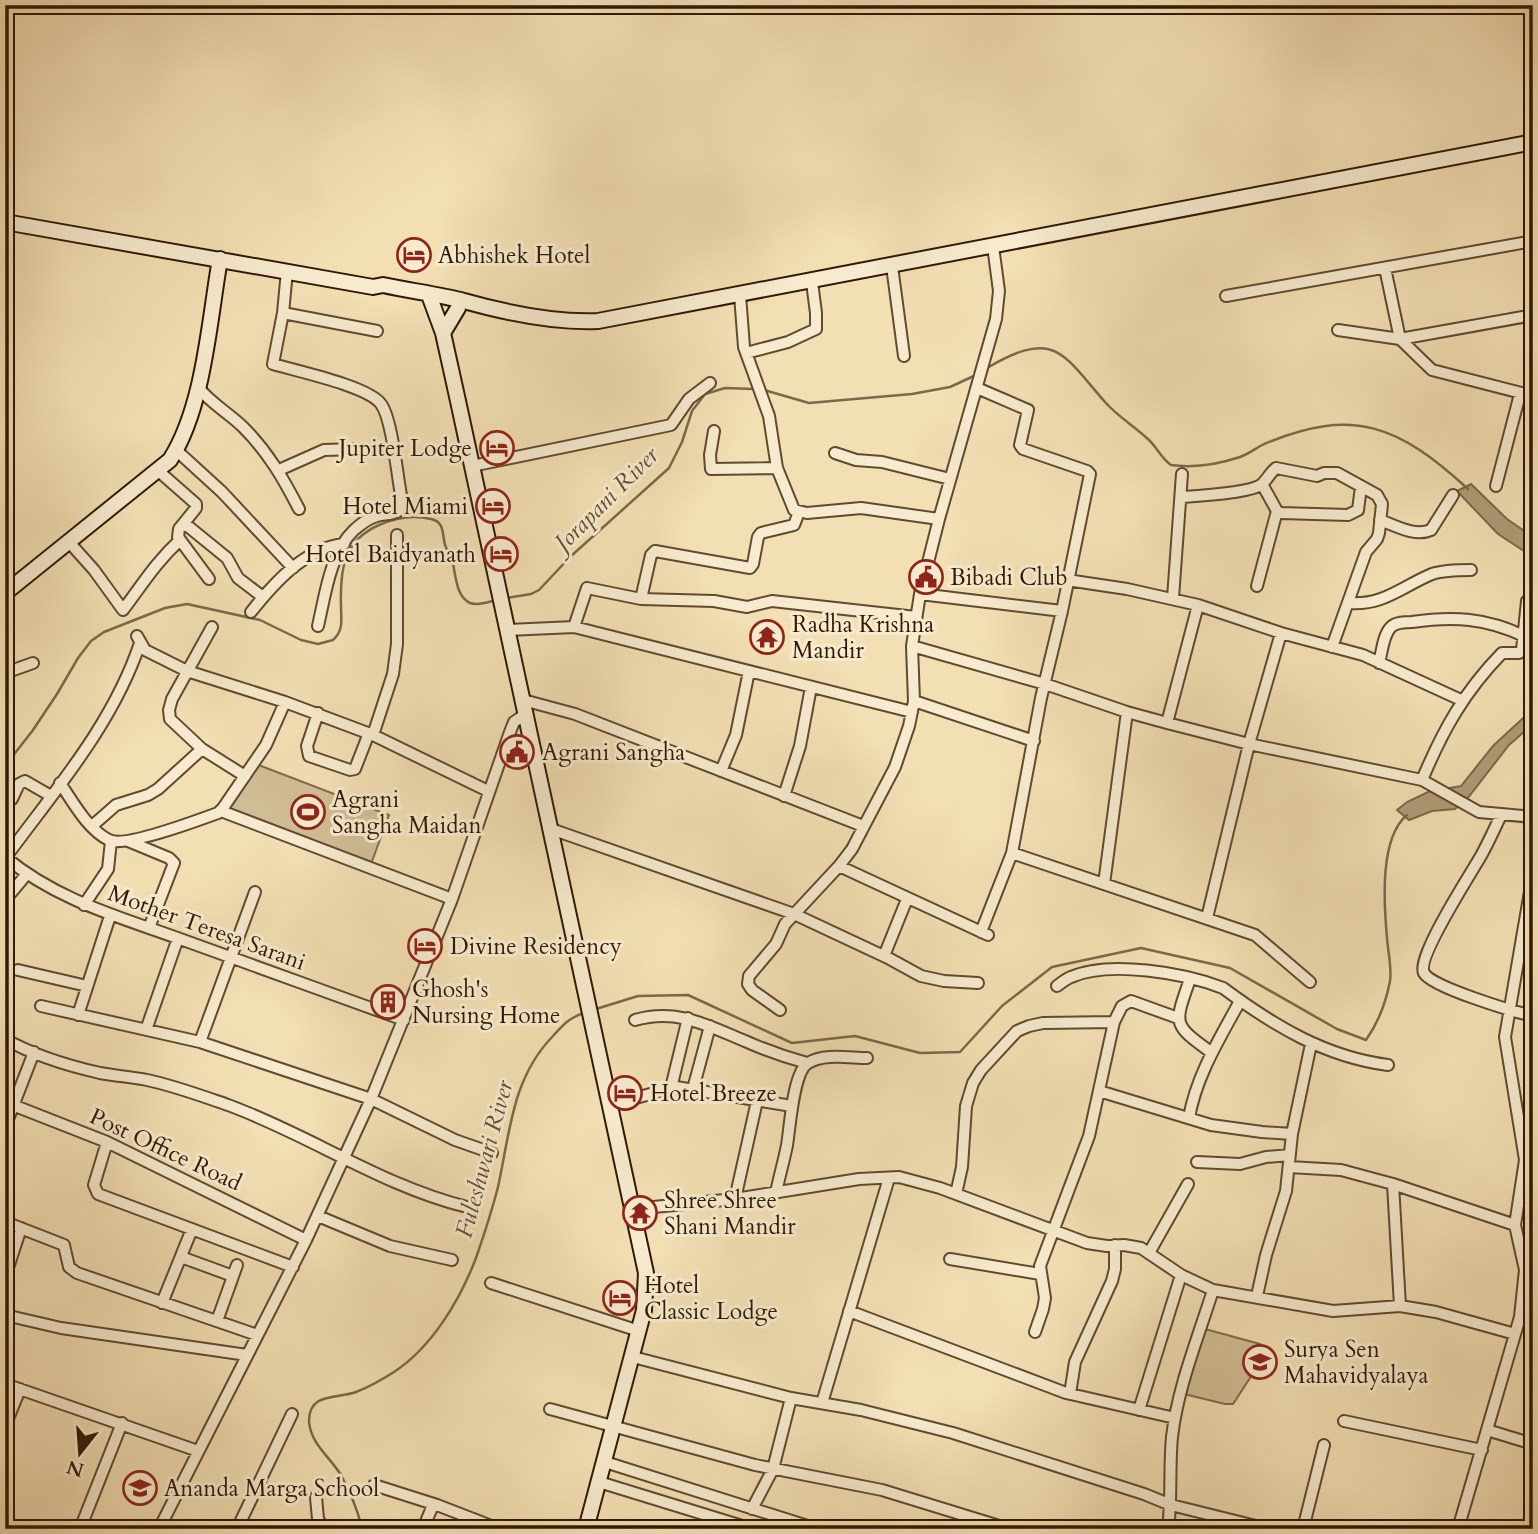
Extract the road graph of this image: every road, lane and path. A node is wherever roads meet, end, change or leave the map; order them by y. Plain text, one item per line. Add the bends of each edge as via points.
1 (1533, 142) edge
2 (5, 222) edge
3 (1533, 241) edge
4 (993, 246) junction
5 (220, 259) junction
6 (892, 266) junction
7 (1385, 268) junction
8 (287, 271) junction
9 (812, 282) junction
10 (740, 295) junction
11 (1226, 296) dead end
12 (428, 299) junction
13 (478, 307) junction
14 (458, 308) junction
15 (283, 313) junction
16 (1533, 316) edge
17 (1338, 330) dead end
18 (377, 331) dead end
19 (443, 333) junction
20 (1400, 339) junction
21 (746, 353) junction
22 (904, 356) dead end
23 (709, 383) dead end
24 (198, 387) junction
25 (977, 387) junction
26 (1520, 394) junction
27 (1533, 396) edge
28 (714, 431) dead end
29 (357, 449) dead end
30 (176, 450) junction
31 (835, 453) dead end
32 (472, 466) junction
33 (777, 468) junction
34 (160, 469) junction
35 (279, 470) junction
36 (1182, 474) dead end
37 (950, 479) junction
38 (1262, 484) junction
39 (1361, 486) junction
40 (1496, 486) dead end
41 (1453, 495) dead end
42 (1182, 497) junction
43 (299, 509) dead end
44 (1277, 511) junction
45 (799, 512) junction
46 (939, 519) junction
47 (1380, 520) junction
48 (184, 523) junction
49 (397, 535) dead end
50 (180, 540) junction
51 (69, 542) junction
52 (344, 544) junction
53 (293, 568) junction
54 (1471, 570) dead end
55 (209, 579) dead end
56 (1067, 580) junction
57 (1257, 586) dead end
58 (5, 593) edge
59 (920, 594) junction
60 (263, 597) junction
61 (641, 598) junction
62 (1173, 598) junction
63 (1527, 601) dead end
64 (1348, 603) junction
65 (1198, 605) junction
66 (1062, 611) junction
67 (251, 612) dead end
68 (916, 617) junction
69 (318, 626) dead end
70 (507, 626) junction
71 (574, 626) junction
72 (212, 627) dead end
73 (1281, 633) junction
74 (1524, 636) junction
75 (912, 646) junction
76 (1332, 647) junction
77 (33, 663) dead end
78 (1379, 663) junction
79 (187, 671) junction
80 (749, 671) junction
81 (5, 673) edge
82 (1045, 684) junction
83 (811, 687) junction
84 (1461, 700) junction
85 (285, 702) junction
86 (913, 706) junction
87 (524, 707) junction
88 (1127, 712) junction
89 (318, 713) junction
90 (1167, 723) junction
91 (371, 734) junction
92 (1034, 741) junction
93 (1249, 744) junction
94 (202, 749) junction
95 (721, 771) junction
96 (245, 776) junction
97 (1422, 780) junction
98 (60, 783) junction
99 (488, 791) junction
100 (51, 796) junction
101 (784, 796) junction
102 (5, 800) edge
103 (221, 811) junction
104 (1501, 815) junction
105 (1533, 817) edge
106 (92, 826) junction
107 (863, 826) junction
108 (551, 829) junction
109 (128, 841) junction
110 (111, 842) junction
111 (1012, 853) junction
112 (6, 857) edge
113 (839, 866) junction
114 (1533, 874) edge
115 (26, 875) junction
116 (1104, 884) junction
117 (255, 892) dead end
118 (452, 899) junction
119 (907, 899) junction
120 (5, 900) edge
121 (84, 905) junction
122 (793, 914) junction
123 (110, 916) junction
124 (1207, 919) junction
125 (149, 928) junction
126 (178, 938) junction
127 (884, 956) junction
128 (229, 957) junction
129 (19, 970) dead end
130 (1190, 979) junction
131 (1310, 982) dead end
132 (978, 983) dead end
133 (87, 986) junction
134 (1057, 986) dead end
135 (1240, 1001) junction
136 (41, 1006) dead end
137 (780, 1010) dead end
138 (1510, 1011) junction
139 (78, 1014) junction
140 (1533, 1016) edge
141 (688, 1018) junction
142 (1178, 1018) junction
143 (404, 1020) junction
144 (635, 1020) dead end
145 (1114, 1022) junction
146 (710, 1026) junction
147 (146, 1030) junction
148 (5, 1039) edge
149 (200, 1042) junction
150 (1311, 1044) junction
151 (34, 1052) junction
152 (1212, 1053) junction
153 (867, 1059) dead end
154 (807, 1063) junction
155 (1388, 1065) dead end
156 (671, 1088) junction
157 (693, 1089) junction
158 (1099, 1091) junction
159 (371, 1099) junction
160 (757, 1101) junction
161 (9, 1104) edge
162 (610, 1105) junction
163 (792, 1106) junction
164 (1189, 1118) junction
165 (5, 1127) edge
166 (1292, 1134) junction
167 (1519, 1134) junction
168 (1533, 1137) edge
169 (107, 1142) junction
170 (492, 1153) dead end
171 (344, 1158) junction
172 (1289, 1161) junction
173 (1197, 1162) dead end
174 (889, 1178) junction
175 (1188, 1184) dead end
176 (1393, 1184) junction
177 (776, 1193) junction
178 (956, 1194) junction
179 (734, 1199) junction
180 (467, 1207) dead end
181 (632, 1209) junction
182 (318, 1216) junction
183 (5, 1222) edge
184 (1515, 1226) junction
185 (21, 1228) junction
186 (192, 1229) junction
187 (1053, 1232) junction
188 (306, 1240) junction
189 (1115, 1245) junction
190 (1520, 1250) junction
191 (1149, 1252) junction
192 (1533, 1255) edge
193 (181, 1256) junction
194 (950, 1259) dead end
195 (452, 1260) dead end
196 (292, 1267) junction
197 (1040, 1274) junction
198 (1181, 1275) junction
199 (5, 1276) edge
200 (491, 1283) dead end
201 (1213, 1290) junction
202 (1257, 1296) junction
203 (162, 1303) junction
204 (1400, 1306) junction
205 (849, 1311) junction
206 (5, 1315) edge
207 (217, 1321) junction
208 (639, 1331) junction
209 (1035, 1332) dead end
210 (1515, 1334) junction
211 (257, 1335) junction
212 (247, 1356) junction
213 (633, 1357) junction
214 (5, 1384) edge
215 (20, 1389) junction
216 (1070, 1394) junction
217 (792, 1398) junction
218 (822, 1403) junction
219 (550, 1409) dead end
220 (1139, 1410) junction
221 (292, 1414) dead end
222 (1175, 1418) junction
223 (1345, 1421) dead end
224 (122, 1423) junction
225 (5, 1426) edge
226 (614, 1427) junction
227 (1488, 1430) junction
228 (1533, 1444) edge
229 (1325, 1445) dead end
230 (1482, 1450) junction
231 (198, 1451) junction
232 (605, 1462) junction
233 (773, 1469) junction
234 (599, 1482) junction
235 (374, 1485) dead end
236 (316, 1497) dead end
237 (433, 1505) junction
238 (1171, 1505) junction
239 (752, 1509) junction
240 (80, 1529) edge
241 (159, 1529) edge
242 (237, 1529) edge
243 (324, 1529) edge
244 (423, 1529) edge
245 (499, 1529) edge
246 (586, 1529) edge
247 (751, 1529) edge
248 (817, 1529) edge
249 (1009, 1529) edge
250 (1168, 1529) edge
251 (1268, 1529) edge
252 (1303, 1529) edge
253 (1458, 1529) edge

1 - 4 main road
2 - 5 main road
3 - 7 street
4 - 6 main road
4 - 25 street via 999,291 996,318
5 - 8 main road
5 - 24 main road
6 - 9 main road
6 - 22 street
7 - 11 street
7 - 20 street
8 - 12 main road
8 - 15 street
9 - 10 main road
9 - 21 street via 816,329
10 - 13 main road via 598,321 552,320
10 - 21 street
12 - 13 main road via 464,301
12 - 14 main road
12 - 19 main road
13 - 14 main road
14 - 19 main road
15 - 18 street
15 - 52 street via 273,364 372,396 387,416 401,508 364,522
16 - 20 street
17 - 20 street
19 - 32 main road
20 - 26 street via 1432,370
21 - 33 street via 769,416
23 - 32 street via 689,399 671,425
24 - 30 main road via 188,427
24 - 35 street via 242,426
25 - 37 street
25 - 56 street via 1028,410 1020,440 1023,449 1090,474
26 - 27 street
26 - 40 street
28 - 33 street via 711,469
29 - 35 street via 324,450
30 - 34 main road
30 - 53 street
31 - 37 street
32 - 70 main road
33 - 45 street via 794,510
34 - 48 street via 196,504
34 - 51 main road
35 - 43 street
36 - 42 street
37 - 46 street
38 - 39 street via 1276,468 1282,468 1317,475 1332,472
38 - 42 street
38 - 44 street
39 - 44 street via 1354,513
39 - 47 street via 1380,499
41 - 47 street via 1426,532
42 - 62 street
44 - 57 street
45 - 46 street via 861,508
45 - 61 street via 794,525 761,533 750,568 655,551
46 - 59 street
47 - 64 street via 1377,539 1366,552
48 - 50 street via 178,533
48 - 60 street via 227,558 238,578
49 - 91 street via 397,644 393,674
50 - 51 street via 156,562 122,610
50 - 55 street
51 - 58 main road
52 - 53 street via 322,548
52 - 69 street
53 - 60 street
54 - 64 street via 1443,571 1378,601
56 - 62 street
56 - 66 street
59 - 66 street
59 - 68 street
60 - 67 street
61 - 68 street via 747,607 772,601
61 - 71 street via 587,588
62 - 65 street
63 - 74 street
64 - 76 street
65 - 73 street
65 - 90 street
66 - 82 street
68 - 75 street
70 - 71 street
70 - 87 main road
71 - 80 street
72 - 79 street
73 - 76 street
73 - 93 street
74 - 78 street via 1500,625 1463,619 1395,624 1387,633
74 - 84 street via 1522,650 1502,653
75 - 82 street
75 - 86 street
76 - 78 street
77 - 81 street
78 - 84 street
79 - 85 street
79 - 94 street via 169,710 170,719
79 - 98 street via 153,656 138,639 122,691
80 - 83 street
80 - 95 street via 736,735
82 - 88 street
82 - 92 street
83 - 86 street
83 - 101 street via 800,746
84 - 97 street
85 - 89 street
85 - 96 street via 270,738
86 - 92 street
86 - 107 street via 895,767
87 - 95 street via 575,714
87 - 99 street
87 - 108 main road
88 - 90 street
88 - 116 street
89 - 91 street
89 - 91 street via 307,746 314,759 355,769
90 - 93 street
91 - 99 street
92 - 111 street
93 - 97 street
93 - 124 street
94 - 96 street
94 - 106 street via 158,789 116,805
95 - 101 street
96 - 103 street
97 - 104 street via 1479,812
98 - 100 street
98 - 106 street
99 - 118 street
100 - 102 street via 24,781 12,799
100 - 112 street
101 - 107 street
103 - 109 street
103 - 118 street
104 - 105 street
104 - 138 street via 1442,923 1423,970 1434,981
106 - 110 street
107 - 113 street
108 - 122 street
108 - 162 main road
109 - 110 street
109 - 125 street via 174,863
110 - 121 street via 108,869
111 - 116 street
111 - 119 street via 985,933
112 - 115 street, Mother Teresa Sarani
113 - 119 street
113 - 122 street
114 - 138 street
115 - 120 street
115 - 121 street, Mother Teresa Sarani
116 - 124 street
117 - 128 street
118 - 143 street
119 - 127 street
121 - 123 street, Mother Teresa Sarani
122 - 127 street
122 - 137 street via 749,976 752,990
123 - 125 street, Mother Teresa Sarani
123 - 133 street
124 - 131 street via 1255,935
125 - 126 street, Mother Teresa Sarani
126 - 128 street, Mother Teresa Sarani
126 - 147 street
127 - 132 street via 920,976
128 - 143 street, Mother Teresa Sarani
128 - 149 street
129 - 133 street
130 - 134 street via 1122,969 1070,977
130 - 135 street via 1223,988
130 - 142 street
133 - 139 street
135 - 150 street
135 - 152 street
136 - 139 street
138 - 140 street
138 - 167 street via 1505,1037
139 - 147 street
141 - 144 street via 653,1015
141 - 146 street
141 - 156 street
142 - 145 street via 1131,1001 1122,1006
142 - 152 street via 1185,1033
143 - 159 street
145 - 158 street
145 - 178 street via 1029,1026 1017,1031 981,1070 965,1106
146 - 154 street
146 - 157 street
147 - 149 street
148 - 151 street
149 - 159 street
150 - 155 street via 1360,1061
150 - 166 street
151 - 161 street
151 - 171 street via 218,1102
152 - 164 street
153 - 154 street
154 - 163 street
156 - 157 street
156 - 162 street
157 - 160 street
158 - 164 street
158 - 187 street via 1089,1136
159 - 170 street
159 - 171 street
160 - 163 street
160 - 179 street
161 - 165 street
161 - 169 street, Post Office Road
162 - 181 main road
163 - 177 street
164 - 166 street via 1210,1125
166 - 172 street
167 - 168 street
167 - 184 street via 1525,1160
169 - 186 street via 94,1185 98,1194
169 - 188 street, Post Office Road
171 - 180 street via 413,1191
171 - 182 street
172 - 173 street via 1266,1157 1240,1164
172 - 176 street
172 - 202 street via 1284,1199
174 - 177 street
174 - 178 street
174 - 205 street
175 - 191 street
176 - 184 street
176 - 204 street
177 - 179 street
178 - 187 street
179 - 181 street
181 - 208 main road via 647,1282
182 - 188 street
182 - 195 street via 390,1246
183 - 185 street
184 - 190 street
185 - 199 street
185 - 203 street via 64,1245 69,1267 77,1273
186 - 193 street
186 - 196 street
187 - 189 street via 1087,1243
187 - 197 street
188 - 196 street
189 - 191 street
189 - 216 street via 1112,1281 1075,1362
190 - 192 street
190 - 210 street via 1525,1270
191 - 198 street
193 - 203 street
193 - 207 street via 235,1270
194 - 197 street
196 - 211 street
197 - 209 street via 1045,1298
198 - 201 street
198 - 220 street
200 - 208 street
201 - 202 street
201 - 222 street
202 - 204 street via 1333,1311
203 - 207 street
204 - 210 street
205 - 216 street
205 - 218 street
206 - 212 street
207 - 211 street
208 - 213 main road
210 - 227 street
211 - 212 street
212 - 231 street
213 - 217 street
213 - 226 main road
214 - 215 street
215 - 224 street
215 - 225 street
216 - 220 street
217 - 218 street
217 - 233 street
218 - 238 street via 953,1433
219 - 226 street
220 - 222 street
221 - 242 street
222 - 238 street
223 - 230 street
224 - 231 street
224 - 240 street
226 - 232 main road
226 - 233 street
227 - 228 street
227 - 230 street
229 - 252 street
230 - 253 street
231 - 241 street
232 - 234 main road
232 - 239 street
233 - 239 street
233 - 249 street via 882,1490
234 - 246 main road
234 - 247 street
235 - 237 street
236 - 243 street
237 - 244 street
237 - 245 street
238 - 250 street
238 - 251 street
239 - 248 street

